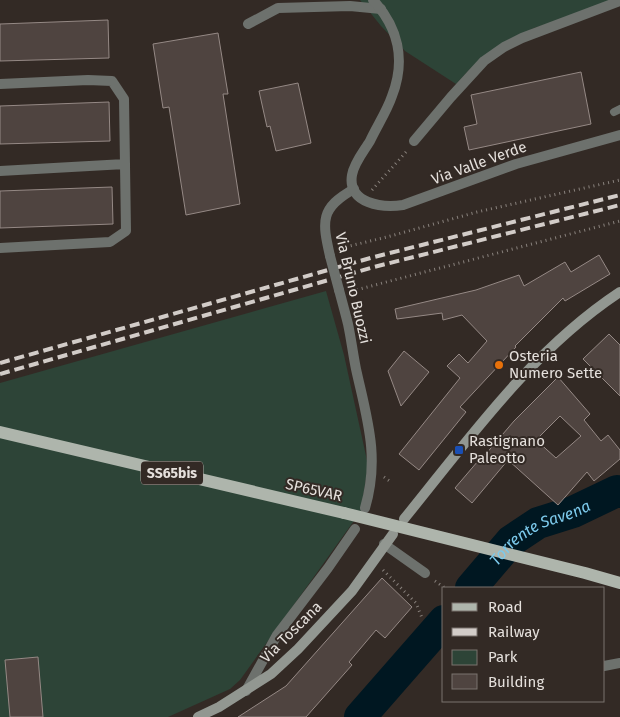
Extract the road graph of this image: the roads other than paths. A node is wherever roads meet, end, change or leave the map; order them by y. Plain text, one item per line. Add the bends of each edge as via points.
1 (373, 0) edge
2 (620, 1) edge
3 (382, 9) junction
4 (248, 24) dead end
5 (0, 84) edge
6 (620, 135) edge
7 (414, 141) road end
8 (125, 164) junction
9 (0, 171) edge
10 (354, 188) junction
11 (0, 248) edge
12 (620, 292) edge
13 (0, 432) edge
14 (366, 508) dead end
15 (404, 520) dead end
16 (354, 529) dead end
17 (393, 534) dead end
18 (384, 544) junction
19 (425, 573) dead end
20 (620, 583) edge
21 (620, 663) edge
22 (605, 666) edge
23 (246, 692) junction
24 (198, 717) edge

1 - 3 street
2 - 7 street via 504,46 484,62
3 - 4 street via 350,6 278,8
3 - 10 street via 395,33 396,78 393,95 352,176
5 - 8 street via 112,81 124,99
6 - 10 street, Via Valle Verde via 516,164 403,205 372,204 363,200
8 - 9 street
8 - 11 street via 126,230 110,242
10 - 14 street, Via Bruno Buozzi, bridge via 337,199 327,213 324,228 371,430 373,469
12 - 15 main road via 572,329 517,383
13 - 20 main road, SP65VAR / SS65bis, bridge
16 - 23 street via 277,635
17 - 18 main road, Via Toscana
18 - 19 street
18 - 23 main road, Via Toscana via 352,591 298,649
21 - 22 street
23 - 24 main road, Via Toscana

